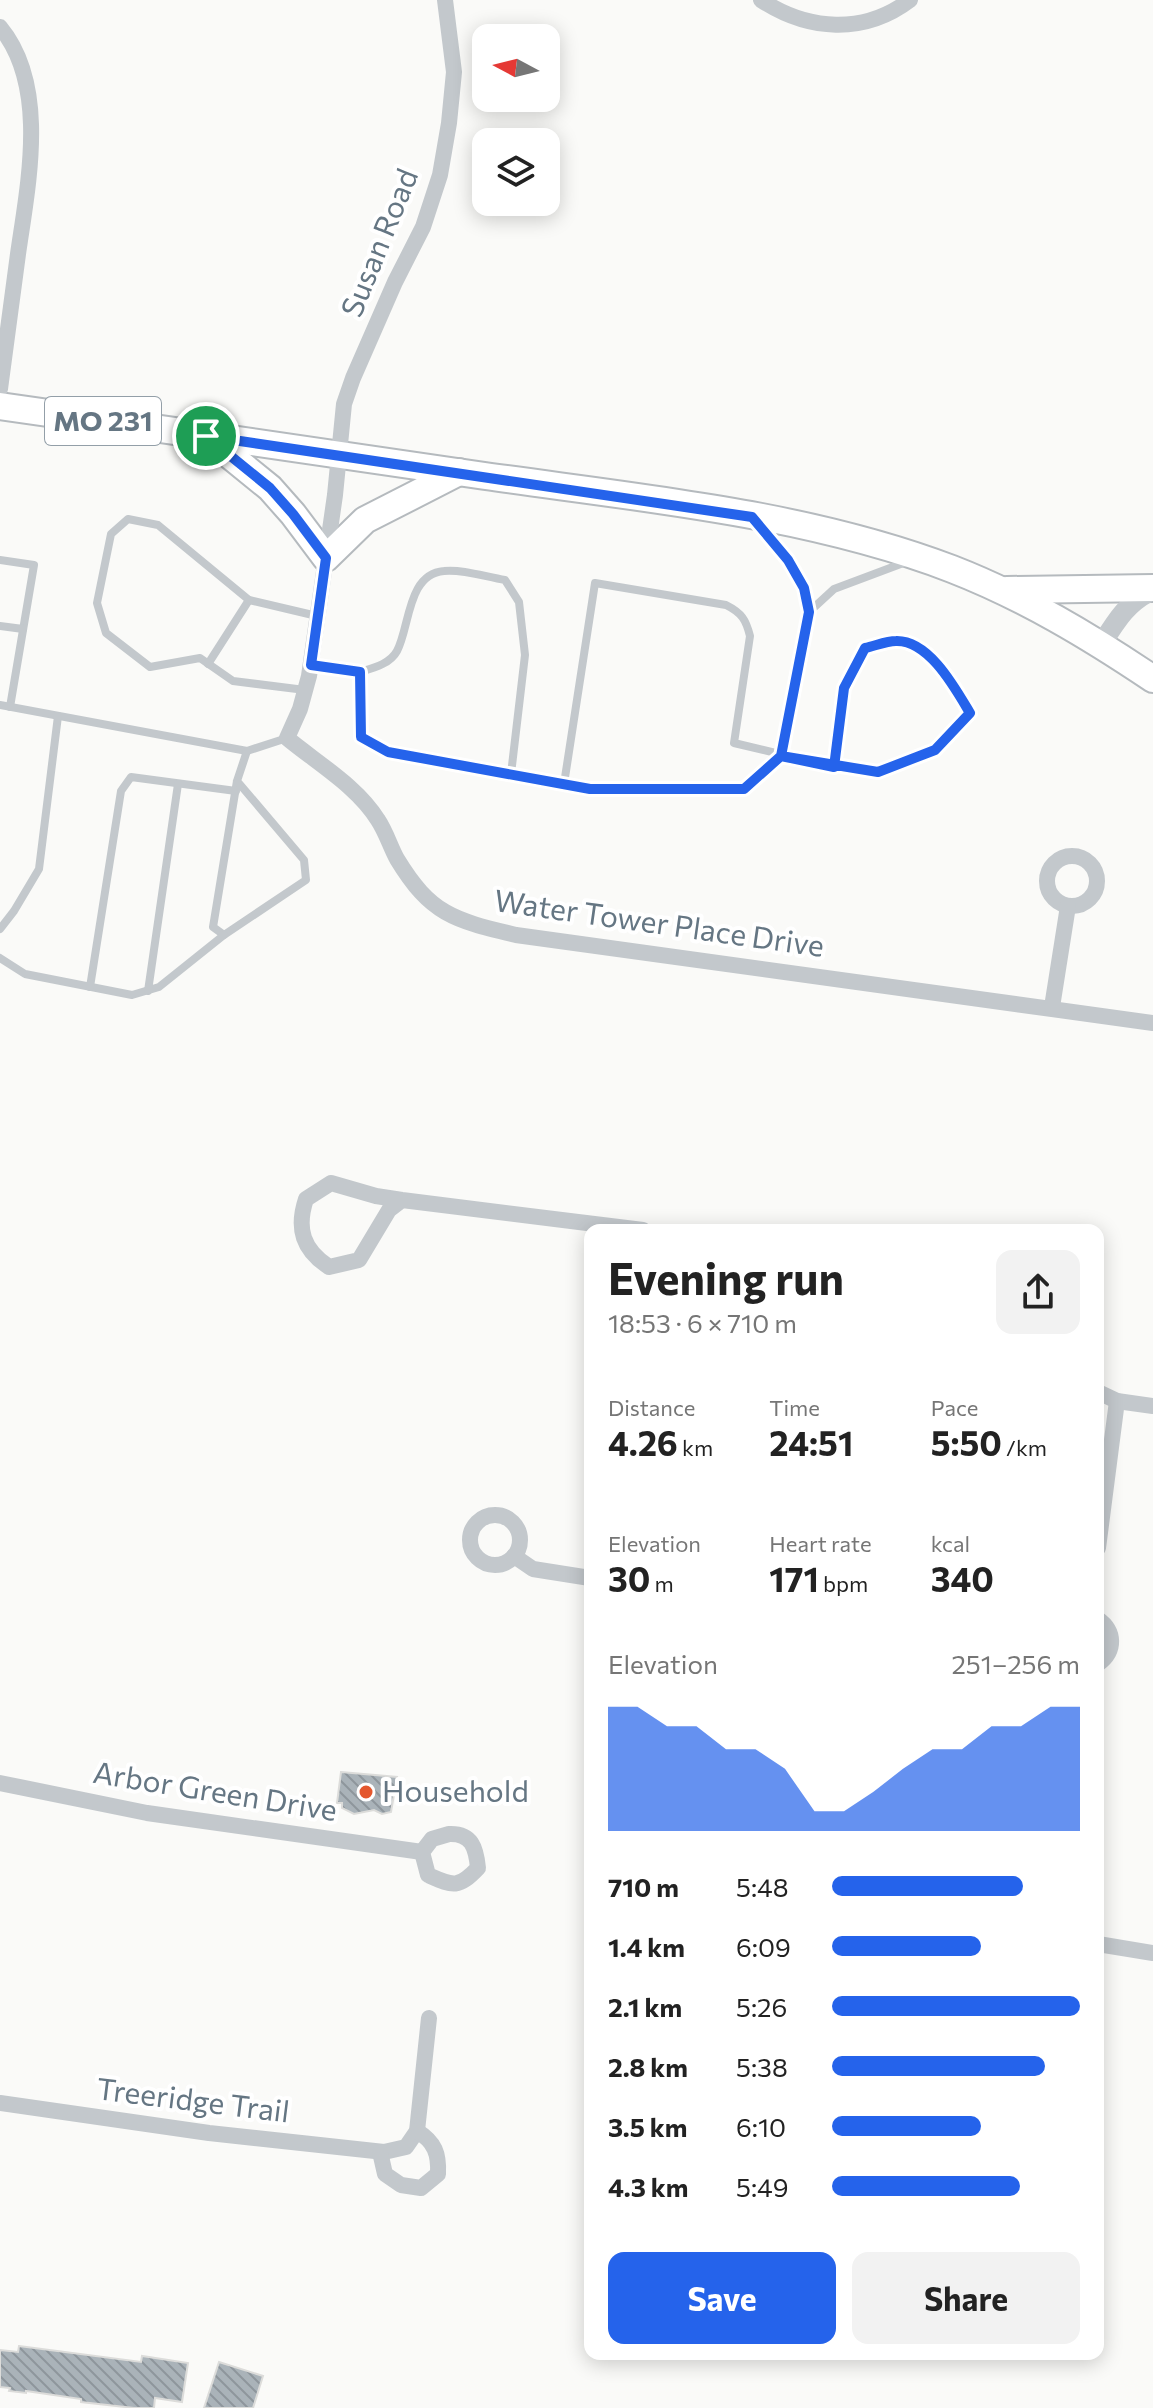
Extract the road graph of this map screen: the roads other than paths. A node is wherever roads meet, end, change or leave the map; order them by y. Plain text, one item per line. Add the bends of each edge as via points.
1 (445, 0) edge
2 (761, 0) edge
3 (910, 0) edge
4 (0, 27) edge
5 (0, 389) edge
6 (0, 406) edge
7 (206, 436) junction
8 (340, 455) junction
9 (459, 472) junction
10 (752, 517) junction
11 (326, 558) junction
12 (917, 558) junction
13 (0, 560) edge
14 (1153, 589) edge
15 (1000, 590) junction
16 (249, 600) junction
17 (809, 612) junction
18 (318, 616) junction
19 (0, 626) edge
20 (23, 629) junction
21 (1101, 645) junction
22 (208, 664) junction
23 (311, 665) junction
24 (360, 672) junction
25 (1153, 679) edge
26 (306, 690) junction
27 (0, 705) edge
28 (10, 707) junction
29 (58, 716) junction
30 (287, 738) junction
31 (247, 751) junction
32 (781, 756) junction
33 (834, 767) junction
34 (511, 774) junction
35 (178, 784) junction
36 (564, 784) junction
37 (236, 786) junction
38 (1068, 906) dead end
39 (0, 929) edge
40 (224, 935) junction
41 (0, 958) edge
42 (90, 987) junction
43 (148, 991) junction
44 (1052, 1007) junction
45 (1153, 1023) edge
46 (402, 1200) junction
47 (595, 1224) edge
48 (1104, 1395) edge
49 (1117, 1401) junction
50 (1153, 1406) edge
51 (1104, 1502) edge
52 (514, 1556) dead end
53 (584, 1577) edge
54 (1104, 1625) edge
55 (1104, 1658) edge
56 (0, 1783) edge
57 (422, 1852) dead end
58 (1104, 1945) edge
59 (1153, 1953) edge
60 (429, 2018) dead end
61 (0, 2103) edge
62 (417, 2131) junction
63 (380, 2152) junction

1 - 8 street, Susan Road via 454,72 440,175 423,227 353,378 344,404
2 - 3 street via 797,18 845,25 874,22
4 - 5 street via 14,44 28,93 32,152
6 - 7 main road, MO 231
7 - 8 main road, MO 231
7 - 11 main road via 270,488
8 - 9 main road, MO 231
8 - 11 street
9 - 10 main road, MO 231
9 - 11 main road via 365,520
10 - 12 main road, MO 231 via 859,539
10 - 17 lane via 788,560 804,588
11 - 18 street
12 - 15 main road, MO 231
12 - 17 lane via 834,589
13 - 20 lane via 34,565
14 - 15 main road
14 - 21 street via 1122,611
15 - 21 main road, MO 231
16 - 18 lane
16 - 22 lane
16 - 22 lane via 158,525 128,519 111,534 97,603 106,633 150,667 200,658
17 - 32 lane
18 - 23 street
19 - 20 lane
20 - 28 lane
21 - 25 main road, MO 231
22 - 26 lane via 233,681
23 - 24 lane
23 - 26 street
24 - 34 lane via 361,737 388,752
24 - 34 lane via 381,666 396,653 417,589 427,577 443,571 505,580 519,602 525,655
26 - 30 street
27 - 28 lane
28 - 29 lane
29 - 31 lane
29 - 39 lane via 39,869
30 - 31 lane
30 - 44 street, Water Tower Place Drive via 346,785 378,819 417,890 438,909 473,925
31 - 37 lane
32 - 33 lane
32 - 36 lane via 744,789 590,789
32 - 36 lane via 734,743 750,636 737,610 595,583
33 - 33 lane via 844,688 865,648 897,641 917,647 948,676 970,713 935,750 878,772
34 - 36 lane
35 - 37 lane
35 - 42 lane via 131,777 121,791
35 - 43 lane
37 - 40 lane via 213,927
37 - 40 lane via 304,860 306,880
38 - 44 street
40 - 43 lane
41 - 42 lane via 25,974
42 - 43 lane via 132,995
44 - 45 street, Water Tower Place Drive
46 - 46 street via 331,1183 306,1199 300,1215 303,1239 314,1257 329,1267 359,1260 389,1210
46 - 47 street
48 - 49 street
49 - 50 street
49 - 51 street
52 - 53 street via 533,1569
54 - 55 street via 1112,1642
56 - 57 street, Arbor Green Drive via 147,1813
58 - 59 street
60 - 62 street
61 - 63 street, Treeridge Trail
62 - 63 street via 406,2147
62 - 63 street via 439,2155 438,2174 421,2188 401,2185 385,2174

